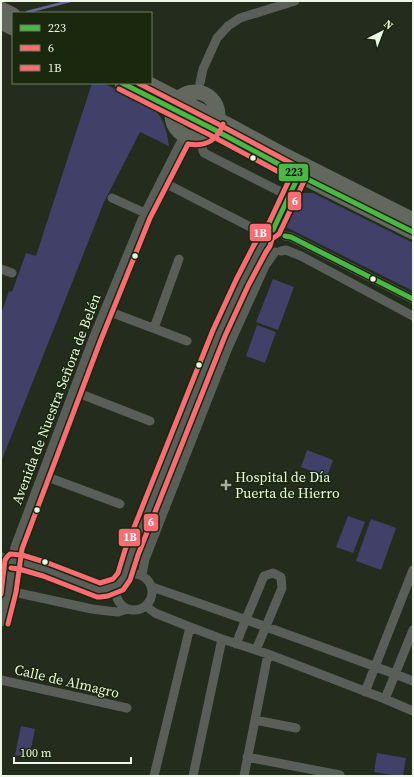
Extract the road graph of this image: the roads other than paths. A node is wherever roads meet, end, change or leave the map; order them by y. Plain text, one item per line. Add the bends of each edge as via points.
1 (295, 1) edge
2 (1, 9) edge
3 (12, 14) edge
4 (1, 22) edge
5 (12, 28) edge
6 (200, 83) dead end
7 (125, 84) edge
8 (148, 84) edge
9 (175, 103) junction
10 (216, 124) junction
11 (191, 137) junction
12 (284, 156) junction
13 (299, 175) junction
14 (161, 181) junction
15 (289, 195) junction
16 (112, 198) dead end
17 (145, 213) junction
18 (413, 220) edge
19 (413, 232) edge
20 (268, 236) junction
21 (285, 236) junction
22 (278, 251) junction
23 (179, 259) dead end
24 (1, 269) edge
25 (12, 273) dead end
26 (413, 299) edge
27 (105, 310) junction
28 (413, 316) edge
29 (154, 328) junction
30 (187, 341) dead end
31 (73, 391) junction
32 (150, 421) dead end
33 (42, 474) junction
34 (120, 504) dead end
35 (1, 557) edge
36 (12, 561) junction
37 (413, 570) edge
38 (142, 575) junction
39 (124, 577) junction
40 (118, 585) junction
41 (152, 587) junction
42 (9, 591) junction
43 (146, 606) junction
44 (128, 609) junction
45 (246, 619) junction
46 (1, 622) edge
47 (266, 626) junction
48 (190, 627) junction
49 (413, 630) edge
50 (222, 639) junction
51 (236, 644) junction
52 (256, 650) junction
53 (268, 654) junction
54 (375, 666) junction
55 (395, 674) junction
56 (1, 680) edge
57 (413, 681) edge
58 (365, 692) junction
59 (385, 699) junction
60 (127, 708) dead end
61 (411, 712) edge
62 (255, 720) junction
63 (296, 728) dead end
64 (247, 757) junction
65 (340, 775) edge
66 (154, 776) edge
67 (193, 776) edge
68 (244, 776) edge

1 - 6 street via 240,18 228,26 217,38 203,69
2 - 3 main road
4 - 5 main road
7 - 9 main road
8 - 9 main road
9 - 10 main road
9 - 10 main road via 181,95 188,92 204,93 216,104
9 - 11 main road via 171,114 174,127
10 - 11 main road via 206,136
10 - 12 main road
10 - 13 main road
11 - 14 street, Avenida de Nuestra Señora de Belén
11 - 15 street via 204,153
12 - 13 street
12 - 18 main road
13 - 15 street
13 - 19 main road
14 - 17 street, Avenida de Nuestra Señora de Belén
14 - 20 street
15 - 20 street
16 - 17 street
17 - 27 street, Avenida de Nuestra Señora de Belén
20 - 21 street via 280,231
20 - 22 street via 268,250
20 - 39 street via 242,283 219,333 131,553
21 - 22 street via 286,244
21 - 26 street via 291,236
22 - 28 street via 286,250 301,256
22 - 38 street via 266,266 227,350 145,559
23 - 29 street
24 - 25 street
27 - 29 street
27 - 31 street, Avenida de Nuestra Señora de Belén
29 - 30 street
31 - 32 street
31 - 33 street, Avenida de Nuestra Señora de Belén
33 - 34 street
33 - 36 street, Avenida de Nuestra Señora de Belén
35 - 36 street
36 - 40 street via 45,568 98,590
36 - 42 street, Avenida de Nuestra Señora de Belén
37 - 54 street
38 - 39 street via 131,574
38 - 41 street
39 - 40 street
40 - 44 street via 116,590 119,602
41 - 43 street via 152,596
41 - 45 street
42 - 44 street via 92,609 118,612
42 - 46 street, Avenida de Nuestra Señora de Belén
43 - 44 street
43 - 48 street
45 - 47 street
45 - 47 street via 264,576 274,573 282,577 282,588
45 - 51 street
47 - 52 street
47 - 54 street
48 - 50 street
48 - 66 street
49 - 55 street
50 - 51 street
50 - 67 street
51 - 52 street
52 - 53 street
53 - 58 street
53 - 62 street
54 - 55 street
54 - 58 street
55 - 57 street
55 - 59 street
56 - 60 street, Calle de Almagro
58 - 59 street
59 - 61 street
62 - 63 street
62 - 64 street
64 - 65 street
64 - 68 street

